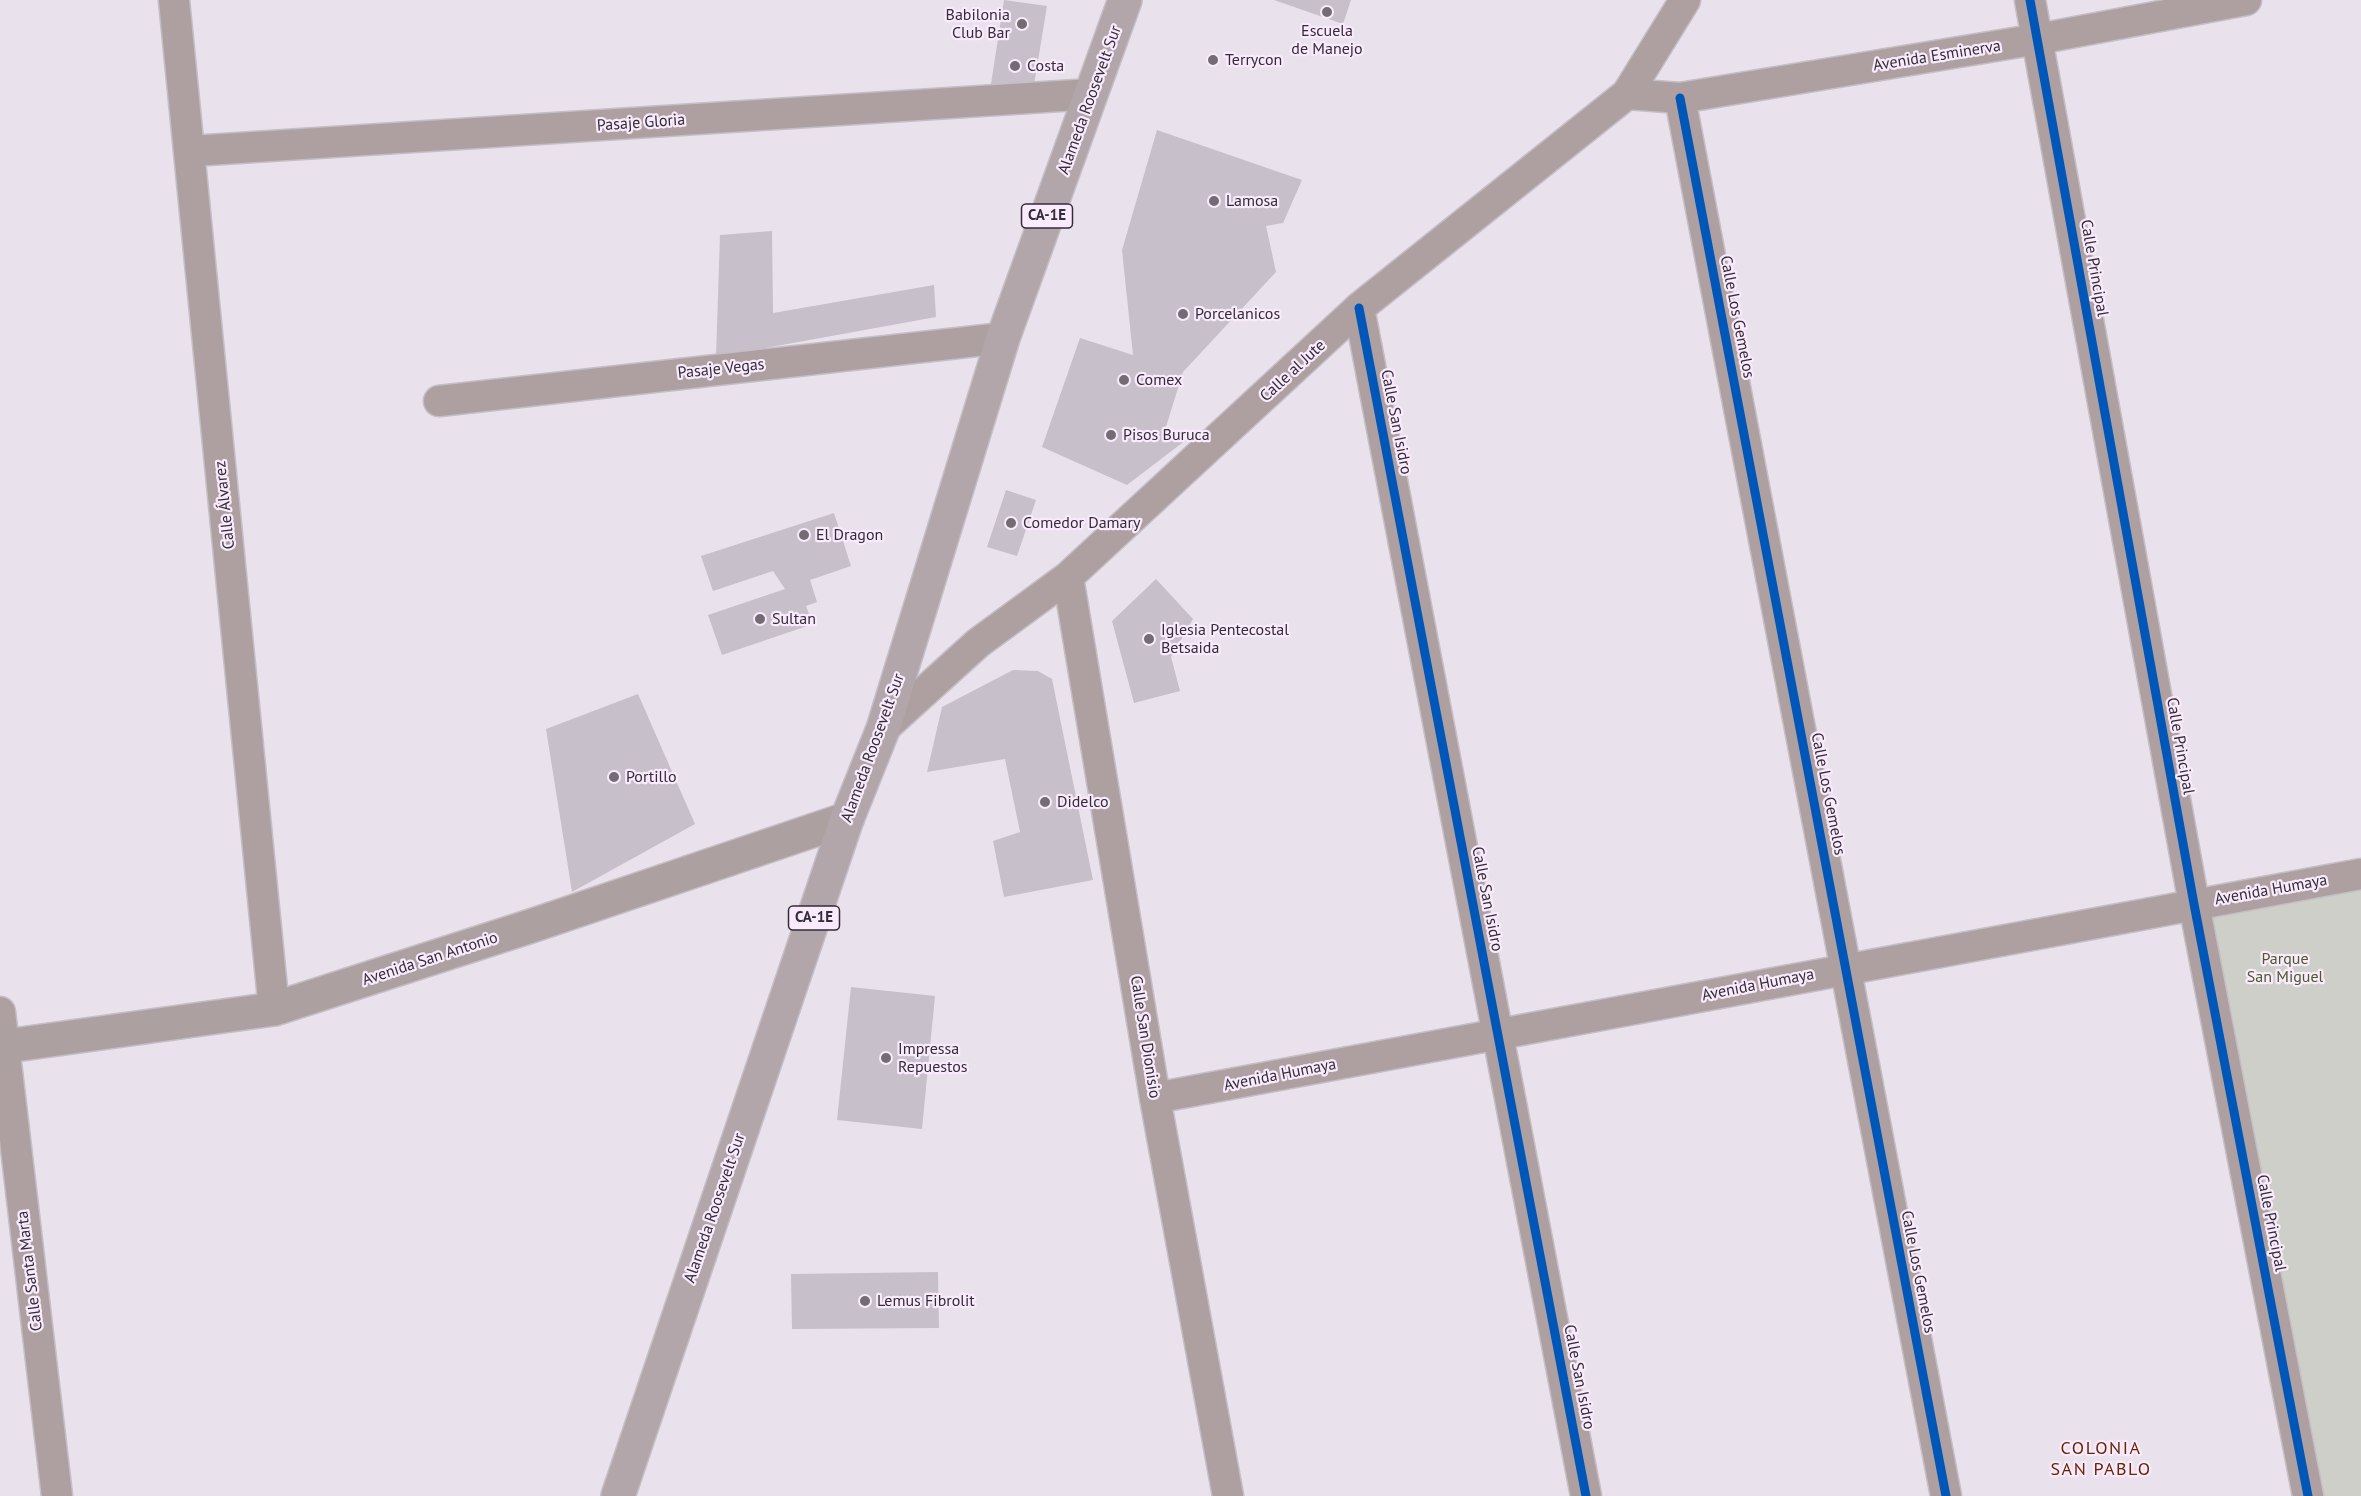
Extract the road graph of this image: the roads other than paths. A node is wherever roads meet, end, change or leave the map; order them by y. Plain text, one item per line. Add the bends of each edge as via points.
1 (174, 0) edge
2 (1125, 0) edge
3 (1685, 0) edge
4 (2030, 0) edge
5 (2246, 0) edge
6 (2038, 39) junction
7 (1092, 94) junction
8 (1627, 94) junction
9 (1680, 98) junction
10 (190, 151) junction
11 (1359, 308) junction
12 (1003, 338) junction
13 (439, 401) dead end
14 (1068, 578) junction
15 (883, 729) junction
16 (847, 819) junction
17 (2361, 874) edge
18 (2194, 904) junction
19 (1846, 969) junction
20 (274, 1009) junction
21 (0, 1012) edge
22 (1498, 1034) junction
23 (2, 1047) edge
24 (1155, 1098) junction
25 (57, 1496) edge
26 (618, 1496) edge
27 (1228, 1496) edge
28 (1586, 1496) edge
29 (1946, 1496) edge
30 (2308, 1496) edge

1 - 10 street, Calle Álvarez
2 - 7 highway, Alameda Roosevelt Sur / CA-1E
3 - 8 street, Calle al Jute
4 - 6 street, Calle Principal
5 - 6 street, Avenida Esminerva
6 - 9 street, Avenida Esminerva
6 - 18 street, Calle Principal
7 - 10 street, Pasaje Gloria
7 - 12 highway, Alameda Roosevelt Sur / CA-1E
8 - 9 street, Avenida Esminerva
8 - 11 street, Calle al Jute
9 - 19 street, Calle Los Gemelos
10 - 20 street, Calle Álvarez
11 - 14 street, Calle al Jute
11 - 22 street, Calle San Isidro
12 - 13 street, Pasaje Vegas
12 - 15 highway, Alameda Roosevelt Sur / CA-1E
14 - 15 street, Calle al Jute via 978,643
14 - 24 street, Calle San Dionisio
15 - 16 highway, Alameda Roosevelt Sur / CA-1E
16 - 20 street, Avenida San Antonio
16 - 26 highway, Alameda Roosevelt Sur / CA-1E
17 - 18 street, Avenida Humaya
18 - 19 street, Avenida Humaya
18 - 30 street, Calle Principal
19 - 22 street, Avenida Humaya
19 - 29 street, Calle Los Gemelos
20 - 23 street, Avenida San Antonio
21 - 23 street, Calle Santa Marta
22 - 24 street, Avenida Humaya
22 - 28 street, Calle San Isidro
23 - 25 street, Calle Santa Marta
24 - 27 street, Calle San Dionisio

